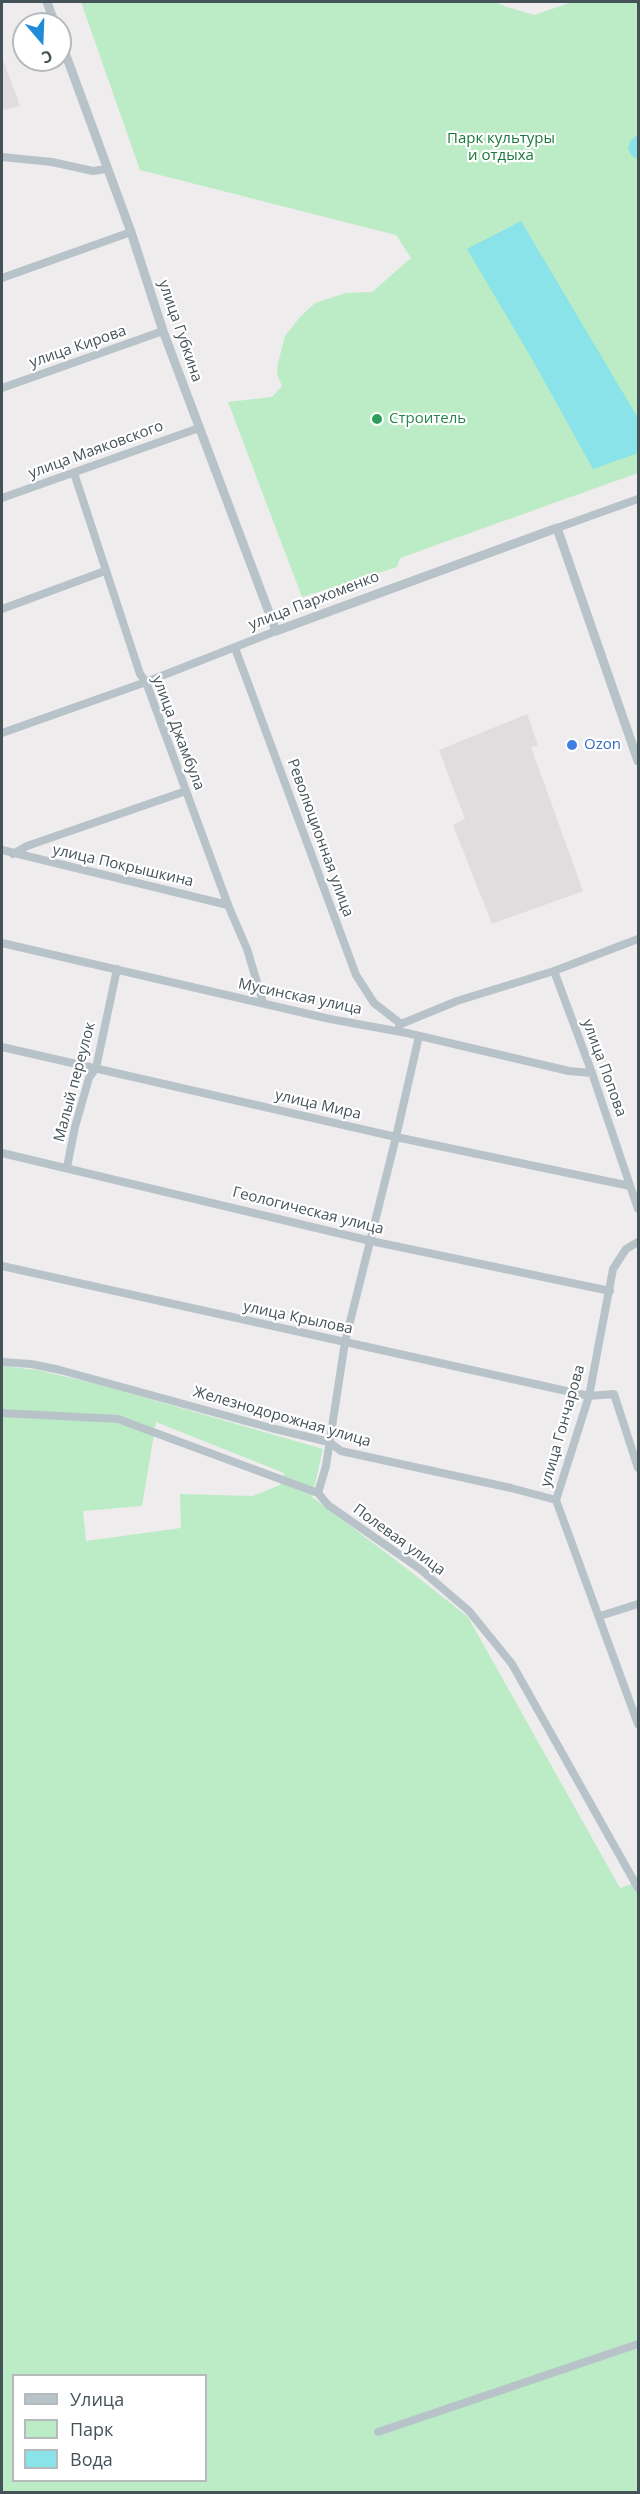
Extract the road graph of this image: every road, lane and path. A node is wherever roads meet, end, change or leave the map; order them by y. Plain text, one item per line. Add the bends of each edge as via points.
1 (72, 72) edge
2 (2, 157) edge
3 (107, 169) junction
4 (131, 232) junction
5 (2, 278) edge
6 (163, 331) junction
7 (2, 388) edge
8 (199, 428) junction
9 (74, 473) junction
10 (2, 498) edge
11 (639, 499) edge
12 (557, 528) junction
13 (105, 570) junction
14 (2, 609) edge
15 (276, 631) junction
16 (236, 648) junction
17 (146, 682) junction
18 (2, 733) edge
19 (639, 760) edge
20 (186, 791) junction
21 (2, 850) edge
22 (13, 854) junction
23 (228, 904) junction
24 (639, 939) edge
25 (2, 943) edge
26 (117, 969) junction
27 (554, 971) junction
28 (263, 1002) junction
29 (399, 1028) junction
30 (419, 1036) junction
31 (2, 1047) edge
32 (96, 1068) junction
33 (592, 1073) junction
34 (396, 1137) junction
35 (2, 1153) edge
36 (67, 1167) junction
37 (630, 1186) junction
38 (639, 1209) edge
39 (371, 1241) junction
40 (639, 1242) edge
41 (2, 1266) edge
42 (610, 1291) junction
43 (345, 1342) junction
44 (2, 1362) edge
45 (589, 1396) junction
46 (2, 1413) edge
47 (329, 1442) junction
48 (639, 1468) edge
49 (318, 1493) junction
50 (556, 1500) junction
51 (639, 1604) edge
52 (600, 1616) junction
53 (639, 1724) edge
54 (639, 1888) edge
55 (639, 2344) edge
56 (378, 2432) dead end

1 - 3 street, улица Губкина
2 - 3 street via 93,171
3 - 4 street, улица Губкина
4 - 5 street
4 - 6 street, улица Губкина
6 - 7 street, улица Кирова
6 - 8 street, улица Губкина
8 - 9 street, улица Маяковского
8 - 15 street, улица Губкина
9 - 10 street, улица Маяковского
9 - 13 street, улица Джамбула
11 - 12 street, улица Пархоменко
12 - 15 street, улица Пархоменко
12 - 19 street
13 - 14 street
13 - 17 street, улица Джамбула
15 - 16 street, улица Пархоменко
16 - 17 street, улица Пархоменко
16 - 29 street, Революционная улица via 356,975 374,1003
17 - 18 street, улица Пархоменко
17 - 20 street, улица Джамбула
20 - 22 street, улица Покрышкина
20 - 23 street, улица Джамбула
21 - 22 street, улица Покрышкина
22 - 23 street, улица Покрышкина
23 - 28 street, улица Джамбула
24 - 27 street
25 - 26 street, Мусинская улица
26 - 28 street, Мусинская улица
26 - 32 street, Малый переулок
27 - 29 street via 458,1001
27 - 33 street, улица Попова
28 - 29 street, Мусинская улица via 330,1018
29 - 30 street, Мусинская улица
30 - 33 street, Мусинская улица
30 - 34 street
31 - 32 street, улица Мира
32 - 34 street, улица Мира
32 - 36 street, Малый переулок via 89,1078
33 - 37 street, улица Попова
34 - 37 street, улица Мира
34 - 39 street
35 - 36 street, Геологическая улица
36 - 39 street, Геологическая улица
37 - 38 street, улица Попова
39 - 42 street, Геологическая улица
39 - 43 street
40 - 42 street, улица Гончарова via 626,1249 613,1269
41 - 43 street, улица Крылова
42 - 45 street, улица Гончарова
43 - 45 street, улица Крылова
43 - 47 street
44 - 47 street, Железнодорожная улица via 60,1370
45 - 48 street, улица Крылова via 614,1394
45 - 50 street, улица Гончарова
46 - 49 street, Полевая улица via 118,1419
47 - 49 street
47 - 50 street, Железнодорожная улица via 341,1451
49 - 54 street, Полевая улица via 334,1510 420,1569 469,1611 512,1664
50 - 52 street, улица Гончарова
51 - 52 street
52 - 53 street, улица Гончарова
55 - 56 street

